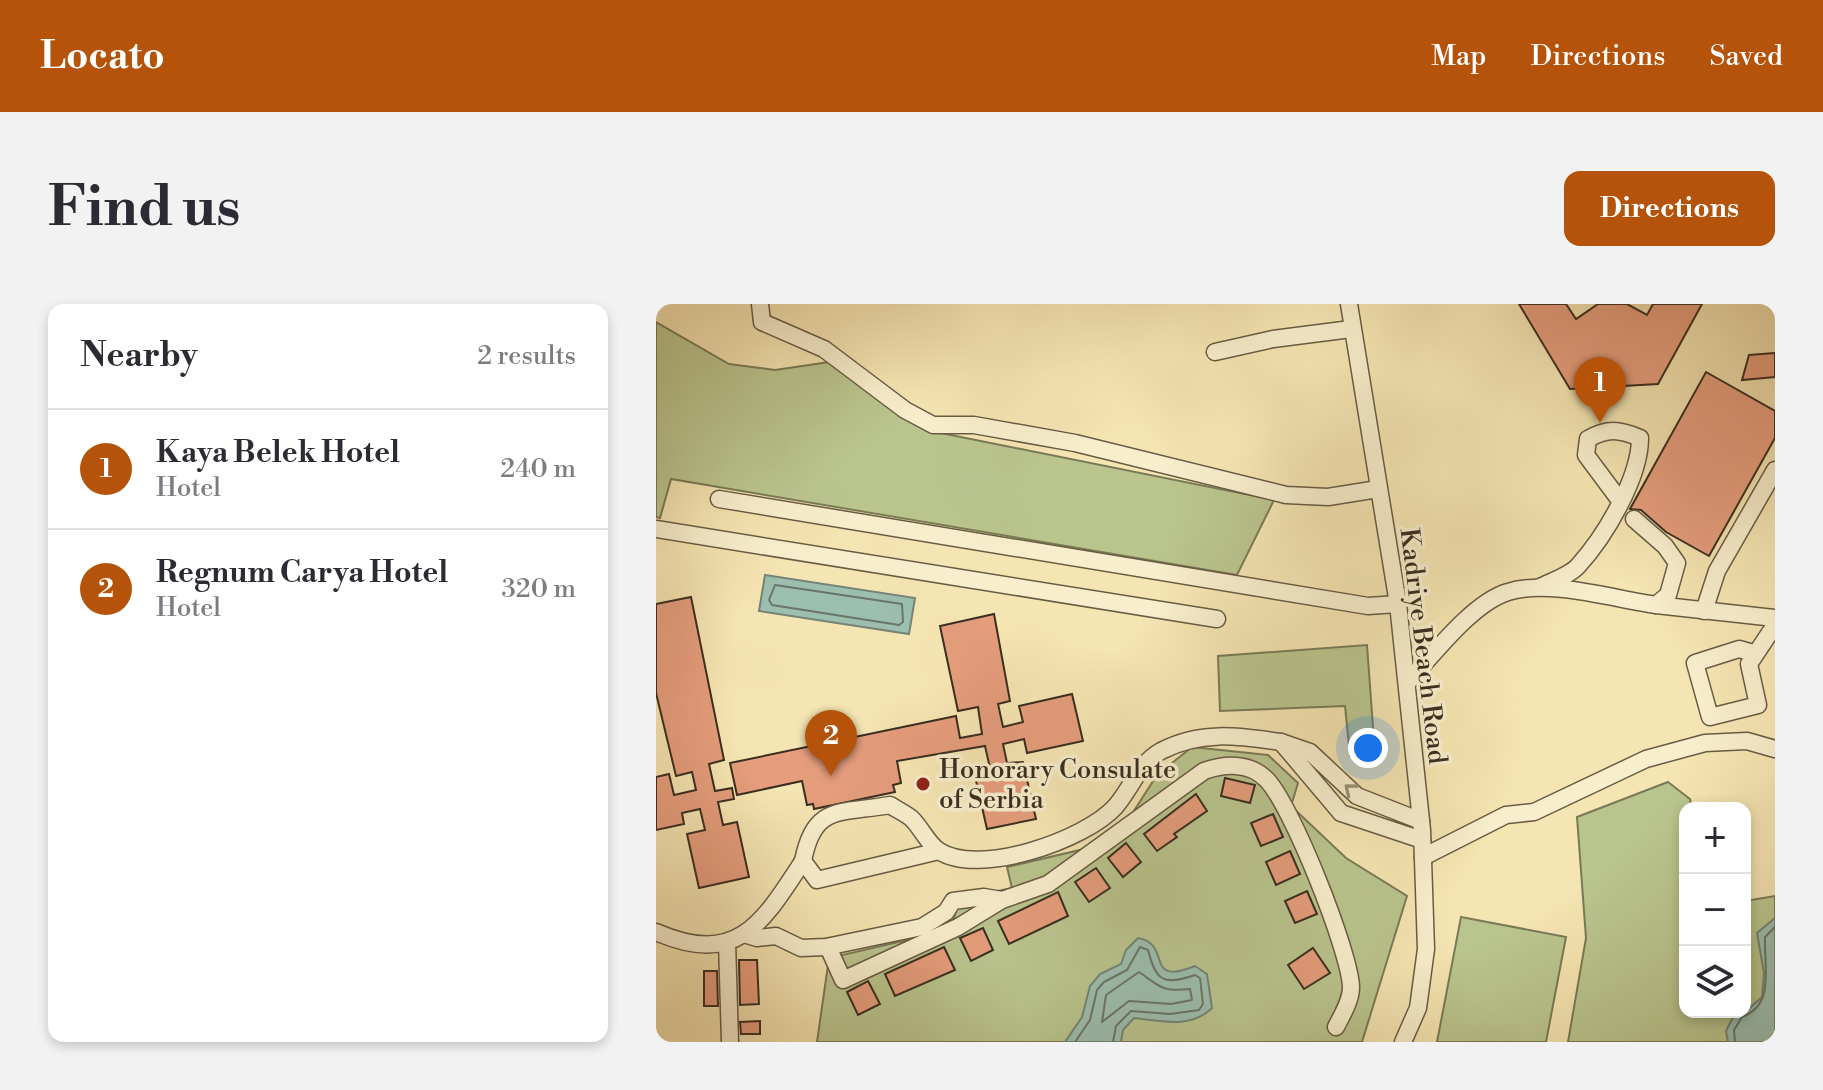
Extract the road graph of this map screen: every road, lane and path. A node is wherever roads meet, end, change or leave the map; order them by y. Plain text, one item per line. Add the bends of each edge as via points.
1 (760, 304) edge
2 (1349, 304) edge
3 (1351, 329) junction
4 (1215, 352) dead end
5 (1775, 470) edge
6 (1378, 489) junction
7 (719, 499) dead end
8 (1621, 502) dead end
9 (1634, 519) dead end
10 (656, 529) edge
11 (1540, 587) junction
12 (1398, 604) junction
13 (1656, 605) junction
14 (1704, 611) junction
15 (1775, 618) edge
16 (1217, 619) dead end
17 (1775, 625) edge
18 (1753, 653) junction
19 (1407, 683) junction
20 (1281, 742) junction
21 (1775, 749) edge
22 (1421, 821) junction
23 (1422, 840) junction
24 (939, 851) junction
25 (1423, 857) junction
26 (803, 861) junction
27 (1002, 900) junction
28 (656, 932) edge
29 (744, 934) junction
30 (727, 942) junction
31 (828, 947) junction
32 (1336, 1027) dead end
33 (730, 1042) edge
34 (1403, 1042) edge

1 - 6 street via 762,322 824,349 933,425 974,425 1075,443 1286,495 1328,497
2 - 3 street, Kadriye Beach Road
3 - 4 street
3 - 6 street, Kadriye Beach Road
5 - 14 street via 1717,571
6 - 12 street, Kadriye Beach Road
7 - 12 street via 1368,606
8 - 11 street via 1577,568
9 - 13 street via 1677,563 1668,595
10 - 16 street
11 - 13 street
11 - 19 street via 1506,592 1472,616
12 - 19 street, Kadriye Beach Road
13 - 14 street
14 - 15 street
17 - 18 street
18 - 18 street via 1749,664 1758,705 1710,717 1695,663 1739,649
19 - 22 street, Kadriye Beach Road
22 -> 20 street via 1357,796 1310,752
20 - 23 street via 1341,813
20 - 24 street via 1226,734 1195,738 1161,751 1143,765 1115,808 1083,832 1020,855 968,859
21 - 25 street via 1747,741 1705,743 1646,759 1534,812 1506,815
22 - 23 street, Kadriye Beach Road
23 - 25 street, Kadriye Beach Road
24 - 26 street via 817,880
24 - 26 street via 911,818 890,805 824,817 809,832
25 - 34 street, Kadriye Beach Road via 1426,949 1418,1008
26 - 29 street via 776,902
27 - 31 street via 953,901 922,927
27 - 31 street via 958,927 843,980
27 - 32 street via 1061,876 1204,771 1223,764 1249,768 1267,779 1281,802 1344,952 1351,989
28 - 30 street via 692,944 717,947
29 - 30 street
29 - 31 street via 776,936 801,948
30 - 33 street

